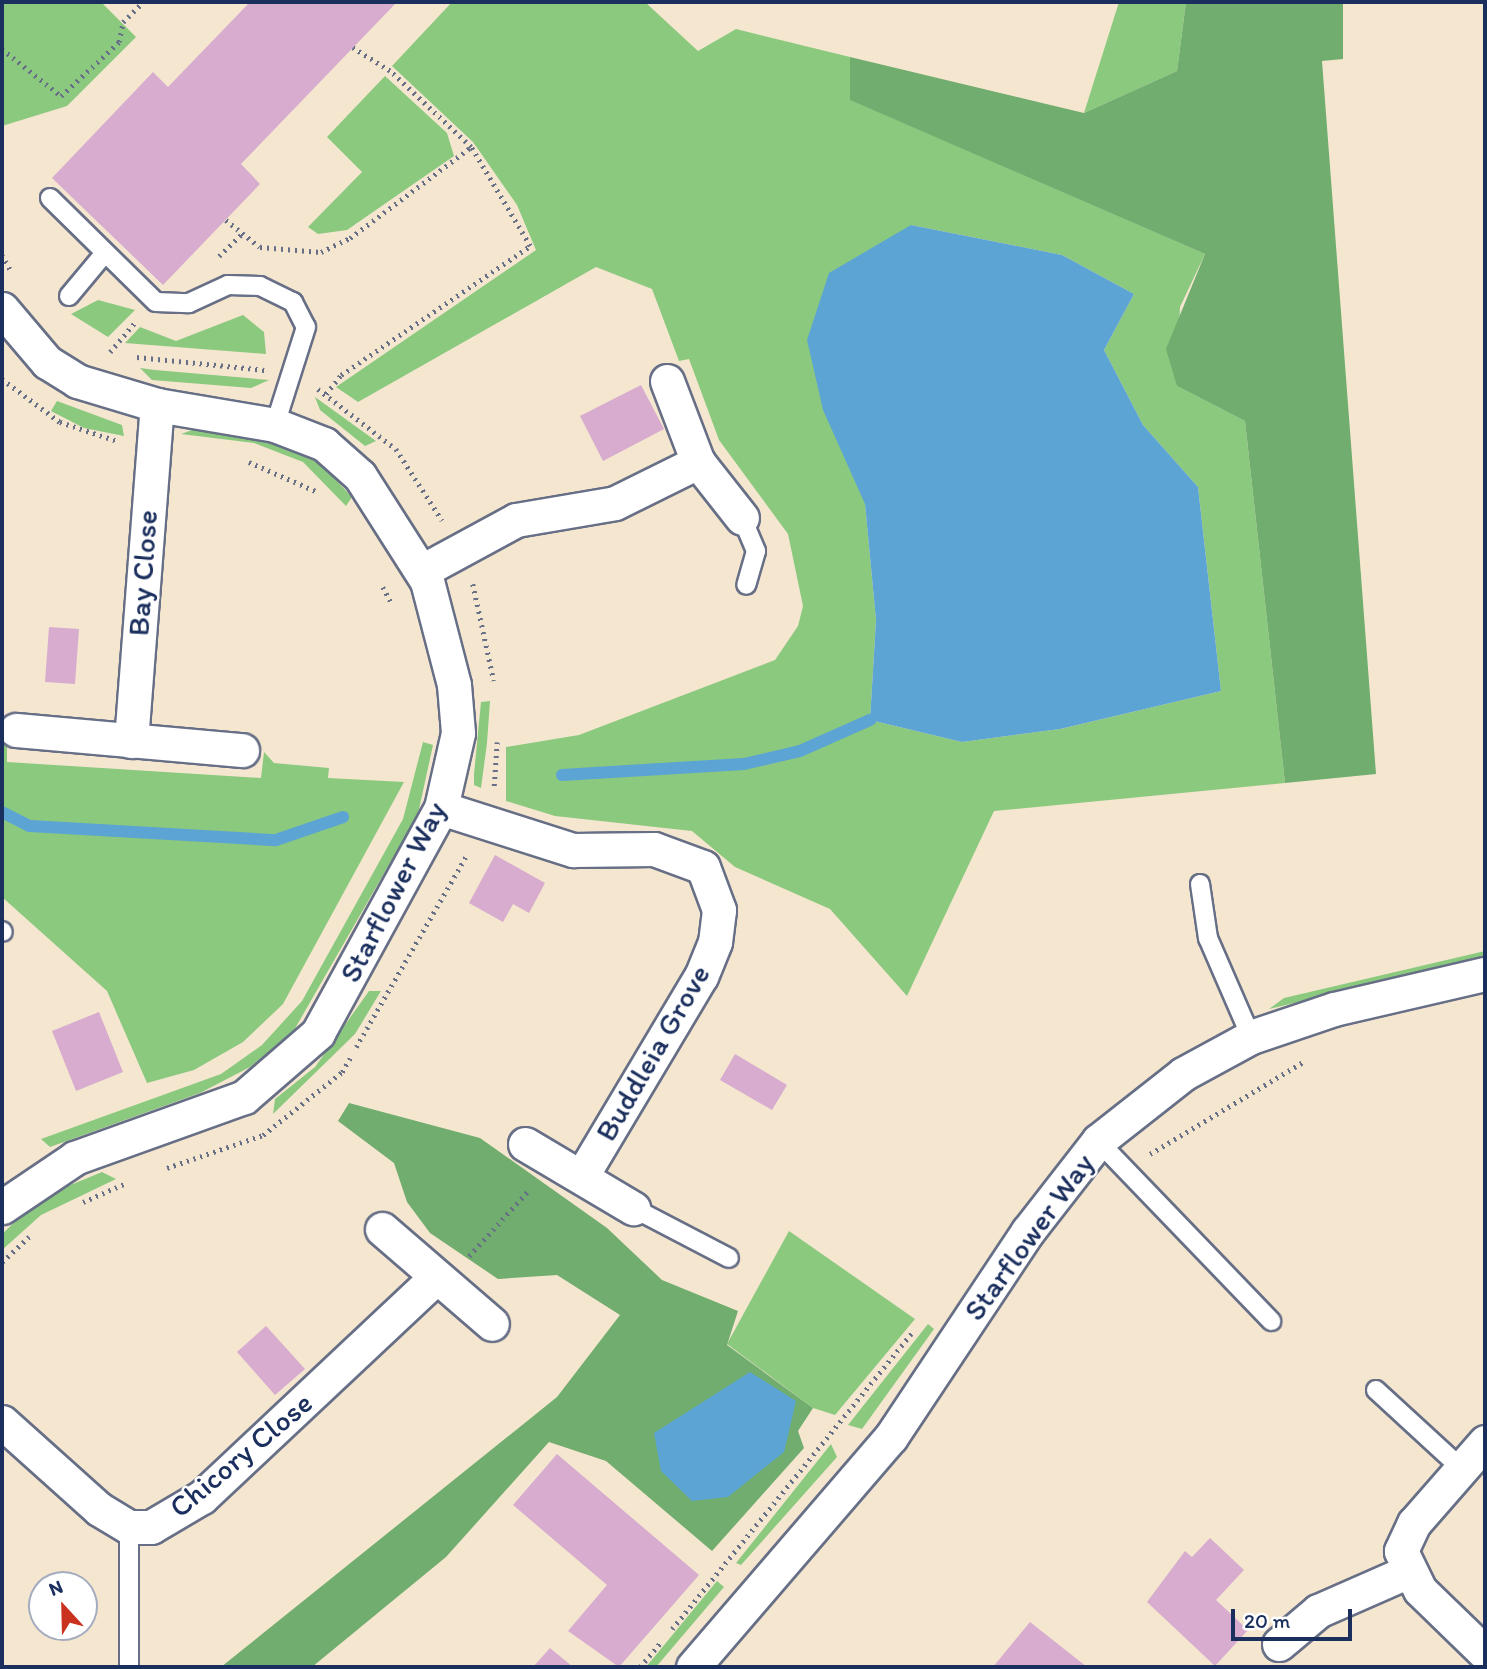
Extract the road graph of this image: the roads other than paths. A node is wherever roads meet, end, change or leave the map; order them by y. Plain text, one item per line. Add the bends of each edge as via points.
1 (50, 198) dead end
2 (104, 254) junction
3 (69, 296) dead end
4 (2, 309) edge
5 (667, 382) dead end
6 (157, 405) junction
7 (275, 425) junction
8 (698, 462) junction
9 (742, 518) joint
10 (422, 571) junction
11 (746, 585) dead end
12 (9, 730) edge
13 (131, 741) junction
14 (242, 750) dead end
15 (441, 808) junction
16 (1200, 884) dead end
17 (1485, 974) edge
18 (1251, 1037) junction
19 (1098, 1142) junction
20 (525, 1144) dead end
21 (569, 1169) junction
22 (2, 1207) edge
23 (633, 1209) joint
24 (382, 1229) dead end
25 (729, 1258) dead end
26 (439, 1282) junction
27 (1271, 1321) dead end
28 (492, 1324) dead end
29 (1376, 1390) dead end
30 (2, 1422) edge
31 (1485, 1442) edge
32 (1462, 1469) junction
33 (128, 1527) junction
34 (1408, 1572) junction
35 (1279, 1644) dead end
36 (1485, 1653) edge
37 (129, 1667) edge
38 (693, 1667) edge

1 - 2 lane
2 - 3 lane
2 - 7 lane via 156,302 189,303 228,285 260,286 293,302 306,327
4 - 6 street, Starflower Way via 47,362 77,381
5 - 8 street
6 - 7 street, Starflower Way
6 - 13 street, Bay Close
7 - 10 street, Starflower Way via 324,444 360,476
8 - 9 street
8 - 10 street via 615,503 516,520
9 - 11 lane via 756,551
10 - 15 street, Starflower Way via 454,685 458,733
12 - 13 street
13 - 14 street
15 - 21 street, Buddleia Grove via 573,850 654,849 703,867 719,910 701,976
15 - 22 street, Starflower Way via 318,1033 282,1069 244,1097 75,1158
16 - 18 lane via 1208,938
17 - 18 street, Starflower Way via 1334,1009
18 - 19 street, Starflower Way via 1183,1073
19 - 27 lane
19 - 38 street, Starflower Way via 1028,1231 891,1437
20 - 21 street, Buddleia Grove
21 - 23 street, Buddleia Grove
23 - 25 lane, Buddleia Grove
24 - 26 street
26 - 28 street
26 - 33 street, Chicory Close via 202,1497 151,1527
29 - 32 lane
30 - 33 street
31 - 32 street
32 - 34 street via 1414,1523 1401,1551
33 - 37 lane
34 - 35 street via 1318,1611
34 - 36 street

